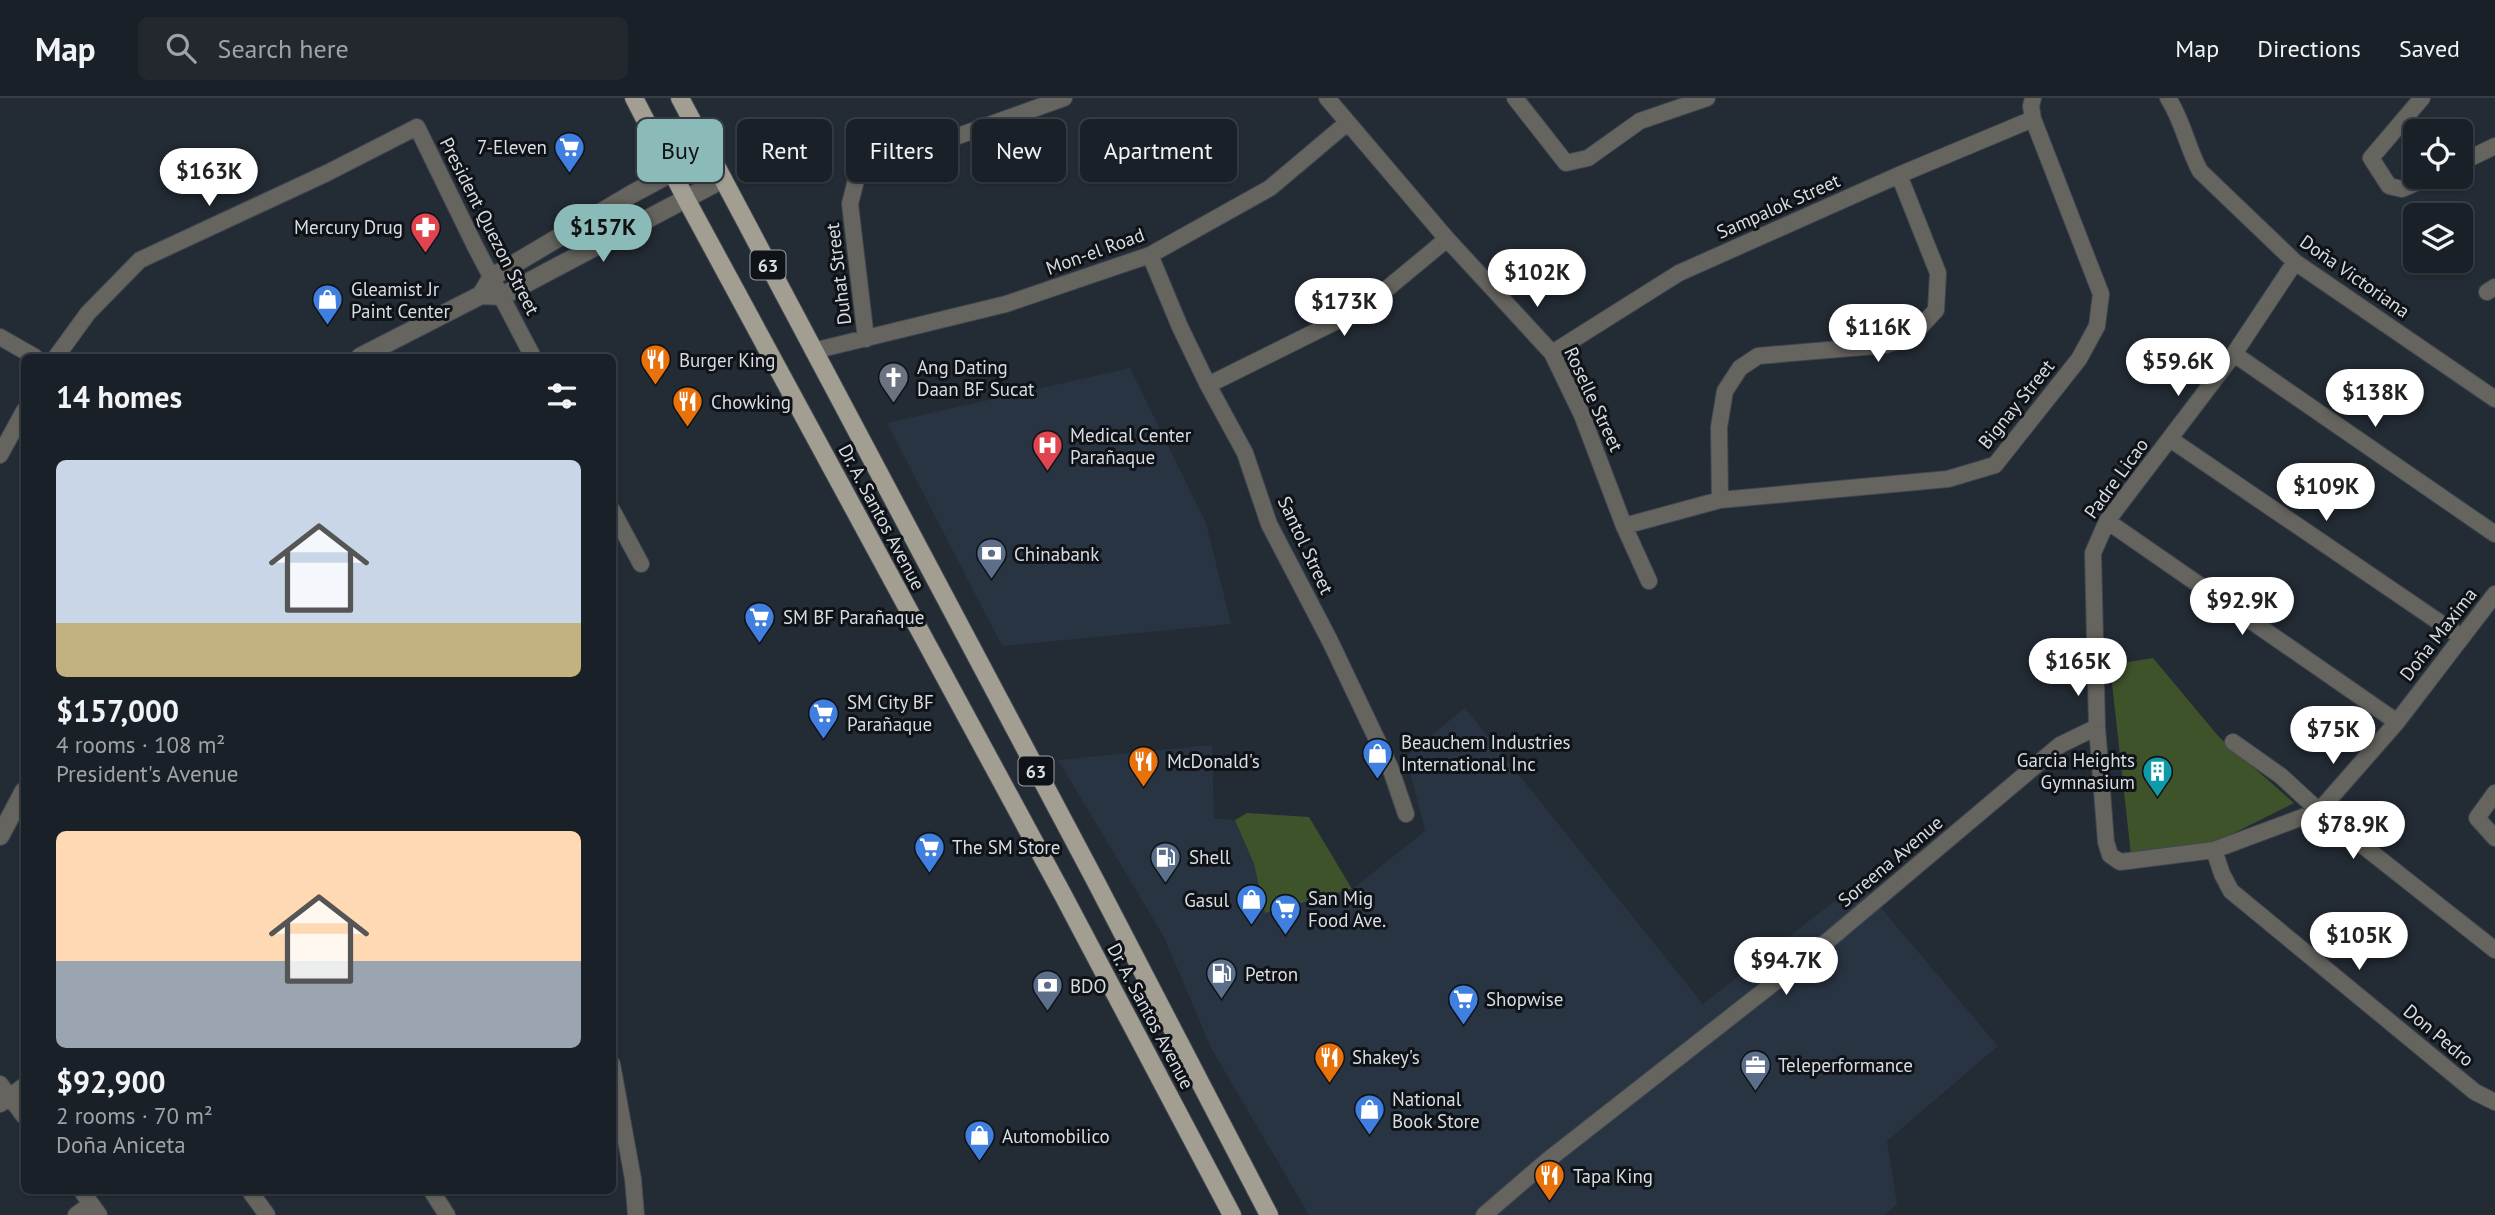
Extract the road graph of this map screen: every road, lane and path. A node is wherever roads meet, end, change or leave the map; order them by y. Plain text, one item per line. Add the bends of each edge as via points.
1 (634, 98) edge
2 (680, 98) edge
3 (1064, 98) edge
4 (1327, 98) edge
5 (1515, 98) edge
6 (2033, 98) edge
7 (2168, 98) edge
8 (2422, 98) edge
9 (1702, 99) edge
10 (645, 119) edge
11 (691, 119) edge
12 (2033, 119) junction
13 (2404, 119) edge
14 (2403, 120) edge
15 (1347, 123) junction
16 (2495, 146) edge
17 (2473, 157) edge
18 (1899, 175) junction
19 (723, 178) edge
20 (655, 182) edge
21 (677, 182) edge
22 (716, 182) edge
23 (2403, 189) edge
24 (686, 199) junction
25 (1447, 239) junction
26 (1150, 255) junction
27 (2295, 262) junction
28 (492, 278) junction
29 (481, 295) junction
30 (502, 296) junction
31 (0, 337) edge
32 (866, 339) junction
33 (813, 351) junction
34 (1552, 353) junction
35 (30, 354) edge
36 (58, 354) edge
37 (366, 354) edge
38 (531, 354) edge
39 (2234, 354) junction
40 (1208, 385) junction
41 (2495, 398) edge
42 (21, 416) edge
43 (2171, 439) junction
44 (0, 455) edge
45 (1720, 500) junction
46 (616, 518) edge
47 (2107, 521) junction
48 (1624, 526) junction
49 (2495, 534) edge
50 (640, 564) dead end
51 (1649, 581) dead end
52 (2495, 594) edge
53 (2461, 637) junction
54 (2397, 722) junction
55 (2097, 727) junction
56 (2233, 742) dead end
57 (2495, 793) edge
58 (21, 797) edge
59 (2319, 811) junction
60 (1406, 814) dead end
61 (0, 836) edge
62 (2495, 838) edge
63 (2106, 842) joint
64 (2214, 850) junction
65 (2495, 950) edge
66 (616, 1086) edge
67 (21, 1087) edge
68 (3, 1095) edge
69 (2495, 1102) edge
70 (21, 1113) edge
71 (84, 1194) edge
72 (252, 1194) edge
73 (434, 1194) edge
74 (95, 1209) edge
75 (76, 1215) edge
76 (267, 1215) edge
77 (447, 1215) edge
78 (636, 1215) edge
79 (1232, 1215) edge
80 (1269, 1215) edge
81 (1484, 1215) edge

1 - 10 main road, Dr. A. Santos Avenue / 63
2 - 11 main road, Dr. A. Santos Avenue / 63
3 - 32 street, Duhat Street via 858,172 850,204
4 - 15 street, Roselle Street
5 - 9 street via 1566,163 1588,158 1640,121
6 - 12 street, Bignay Street
7 - 27 street, Doña Victoriana via 2200,171
8 - 13 street
12 - 18 street, Sampalok Street
12 - 45 street, Bignay Street via 2101,294 2097,326 2079,359 1995,465 1948,479
14 - 23 street via 2371,158 2389,186
15 - 25 street, Roselle Street
15 - 26 street, Mon-el Road via 1270,188
16 - 17 street
18 - 34 street, Sampalok Street via 1679,273
18 - 45 street via 1938,273 1936,310 1912,336 1886,345 1758,356 1740,368 1725,391 1719,427
19 - 33 main road, Dr. A. Santos Avenue / 63
20 - 28 street
21 - 24 main road, Dr. A. Santos Avenue / 63
22 - 24 street
24 - 30 street
24 - 79 main road, Dr. A. Santos Avenue / 63
25 - 34 street, Roselle Street
25 - 40 street via 1364,307
26 - 32 street, Mon-el Road via 1006,304
26 - 40 street, Santol Street
27 - 39 street, Padre Licao
27 - 41 street, Doña Victoriana
28 - 29 street
28 - 30 street, President Quezon Street
28 - 36 street, President Quezon Street via 416,127 140,260 88,313
29 - 30 street
29 - 37 street
30 - 38 street, President Quezon Street
31 - 35 street
32 - 33 street, Mon-el Road
33 - 80 main road, Dr. A. Santos Avenue / 63
34 - 48 street, Roselle Street via 1582,415
39 - 43 street, Padre Licao
39 - 49 street
40 - 60 street, Santol Street via 1245,453 1269,524 1385,756
42 - 44 street
43 - 47 street, Padre Licao
43 - 53 street
45 - 48 street, Bignay Street
46 - 50 street
47 - 54 street
47 - 55 street, Padre Licao via 2093,553
48 - 51 street, Roselle Street
52 - 53 street, Doña Maxima
53 - 54 street, Doña Maxima
54 - 59 street, Doña Maxima
55 - 63 street, Padre Licao
55 - 81 street, Soreena Avenue via 2060,745 1830,939
56 - 59 street via 2281,776
57 - 62 street via 2477,818
58 - 61 street
59 - 64 street, Doña Maxima
59 - 65 street
63 - 64 street, Doña Maxima via 2110,855 2120,862
64 - 69 street, Don Pedro via 2231,891 2475,1092
66 - 78 street
67 - 68 street
68 - 70 street
71 - 74 street
72 - 76 street
73 - 77 street
74 - 75 street

